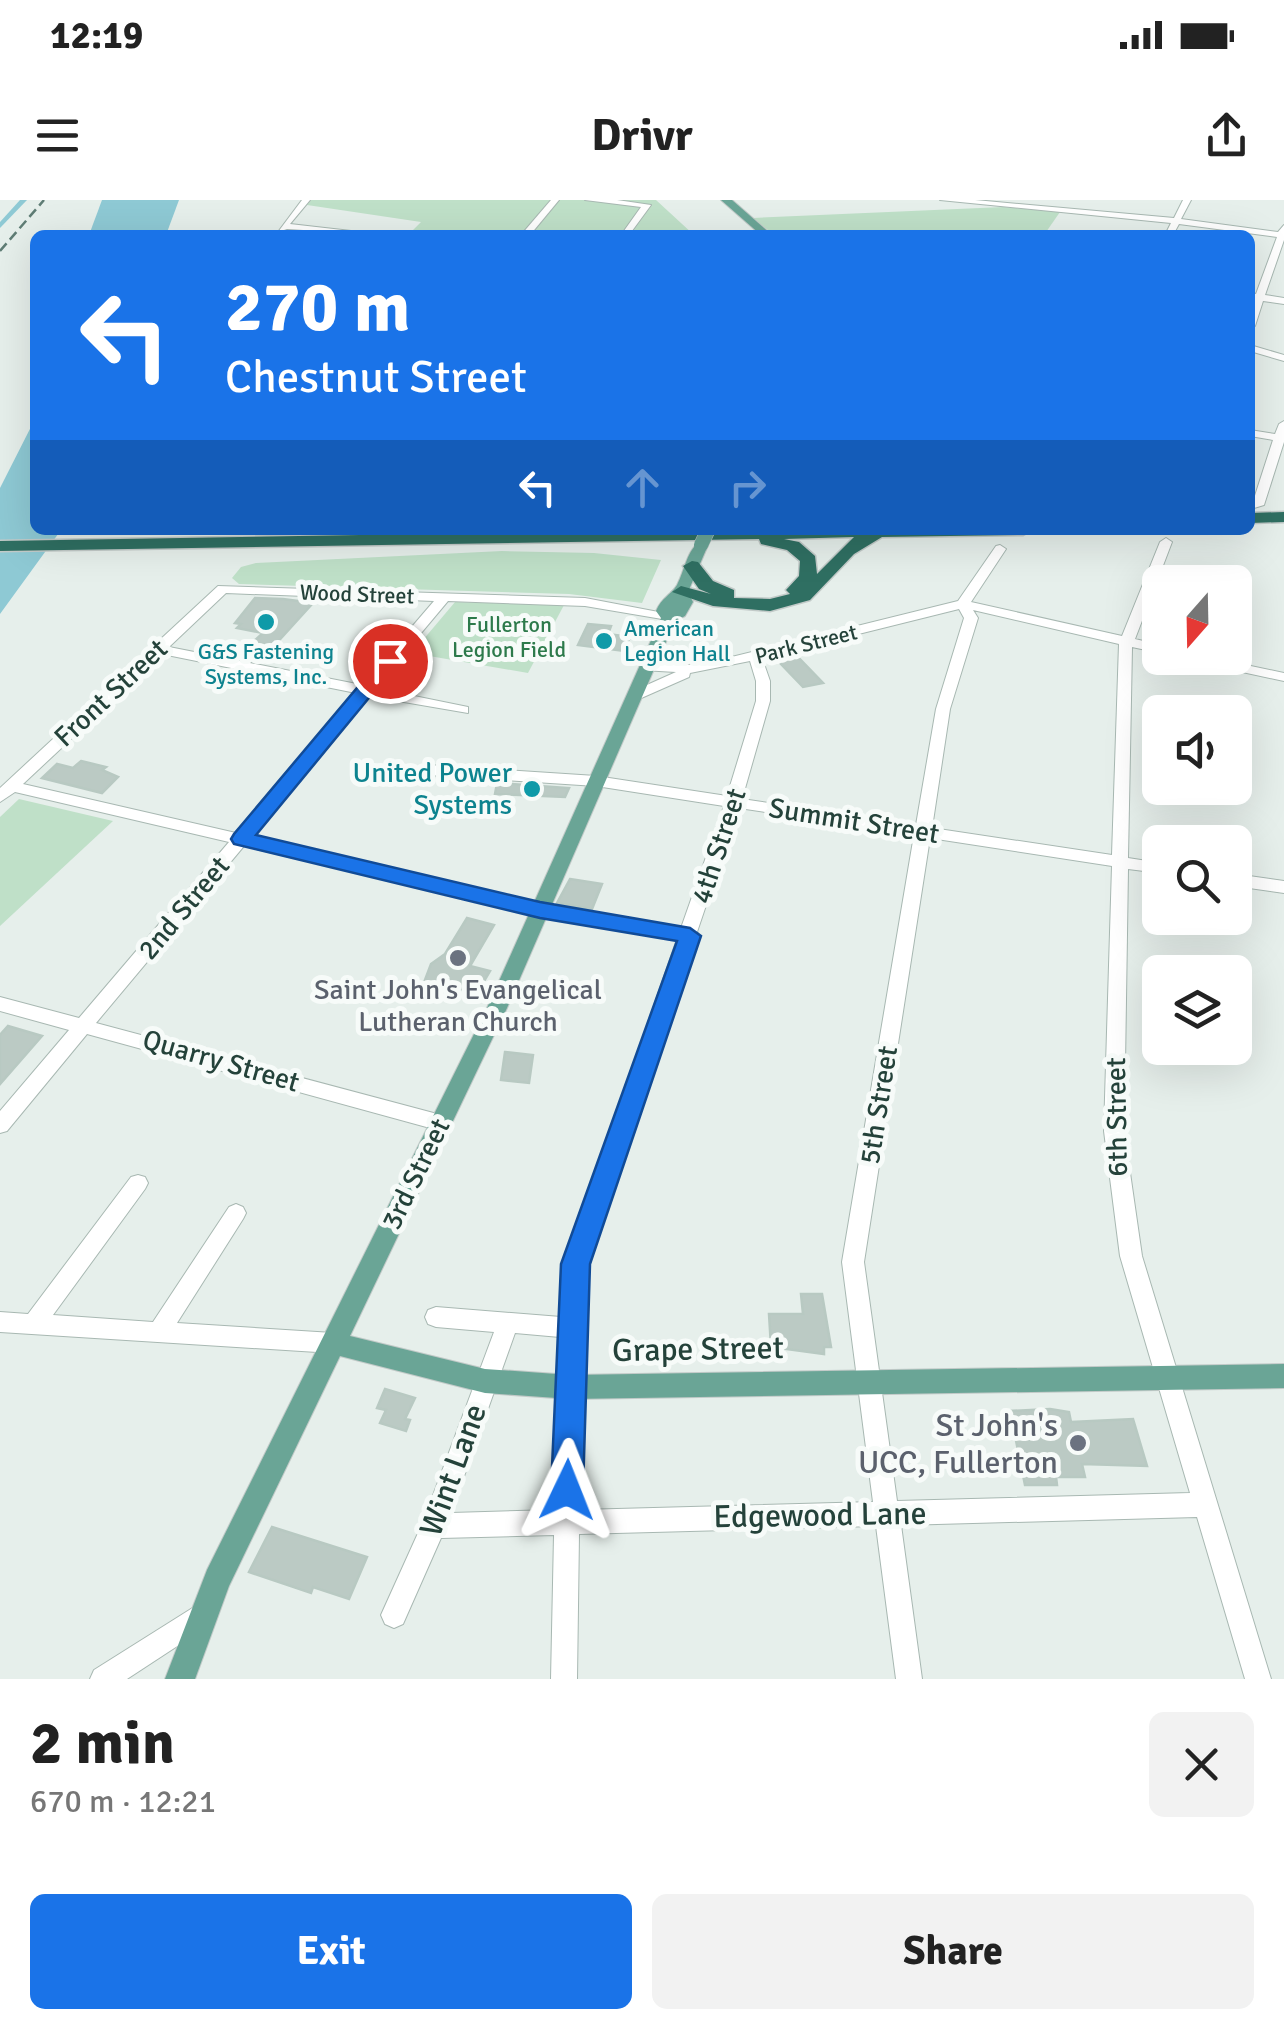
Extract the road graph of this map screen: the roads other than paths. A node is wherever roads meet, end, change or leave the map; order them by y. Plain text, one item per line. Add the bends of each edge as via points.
1 (306, 200) edge
2 (555, 200) edge
3 (589, 200) edge
4 (599, 200) edge
5 (715, 200) edge
6 (726, 200) edge
7 (944, 200) edge
8 (1188, 200) edge
9 (982, 202) edge
10 (1176, 221) junction
11 (284, 226) junction
12 (281, 230) edge
13 (328, 230) edge
14 (528, 230) edge
15 (628, 230) edge
16 (750, 230) edge
17 (761, 230) edge
18 (1172, 230) edge
19 (1283, 233) edge
20 (1256, 297) edge
21 (1284, 301) edge
22 (1255, 349) edge
23 (1284, 358) edge
24 (1284, 424) edge
25 (1255, 434) edge
26 (1282, 439) edge
27 (1255, 507) edge
28 (1255, 515) edge
29 (1284, 518) edge
30 (30, 529) edge
31 (0, 530) edge
32 (683, 535) edge
33 (927, 535) edge
34 (622, 536) junction
35 (704, 537) edge
36 (1166, 542) dead end
37 (0, 546) edge
38 (1000, 548) dead end
39 (692, 566) junction
40 (223, 589) joint
41 (681, 592) junction
42 (727, 594) junction
43 (444, 597) junction
44 (963, 604) junction
45 (669, 618) junction
46 (1127, 642) junction
47 (1142, 646) edge
48 (158, 650) junction
49 (755, 656) junction
50 (647, 667) junction
51 (699, 669) junction
52 (1252, 670) edge
53 (1284, 677) edge
54 (365, 691) junction
55 (634, 696) junction
56 (463, 710) dead end
57 (428, 770) dead end
58 (596, 781) junction
59 (6, 792) edge
60 (733, 802) junction
61 (923, 832) junction
62 (242, 839) junction
63 (1120, 862) junction
64 (1142, 865) edge
65 (1252, 882) edge
66 (1284, 887) edge
67 (540, 910) junction
68 (690, 936) junction
69 (0, 1004) edge
70 (85, 1024) junction
71 (441, 1123) junction
72 (0, 1125) edge
73 (138, 1183) dead end
74 (236, 1213) dead end
75 (436, 1317) dead end
76 (0, 1322) edge
77 (508, 1322) junction
78 (34, 1324) junction
79 (571, 1328) junction
80 (159, 1332) junction
81 (334, 1343) junction
82 (1284, 1376) edge
83 (1166, 1378) junction
84 (485, 1381) junction
85 (869, 1381) junction
86 (570, 1387) junction
87 (1205, 1505) junction
88 (886, 1513) junction
89 (566, 1524) junction
90 (434, 1526) junction
91 (202, 1615) junction
92 (394, 1615) dead end
93 (103, 1679) edge
94 (180, 1679) edge
95 (564, 1679) edge
96 (910, 1679) edge
97 (1258, 1679) edge

1 - 11 street
2 - 14 street
3 - 4 street
4 - 15 street via 647,205
5 - 16 main road
6 - 17 main road
7 - 9 street
8 - 10 street
9 - 10 street
10 - 18 street
10 - 19 street
11 - 12 street
11 - 13 street
19 - 20 street
20 - 21 street
22 - 23 street
24 - 26 street
25 - 26 street
26 - 27 street
28 - 29 highway
30 - 31 highway
32 - 34 highway
33 - 41 highway via 869,538 848,548 813,589 783,602
34 - 37 highway
34 - 42 highway via 771,540 809,560 808,578 792,591
35 - 39 main road
36 - 46 street, 6th Street
38 - 44 street
39 - 41 main road
39 - 42 highway via 706,585
40 - 43 street, Wood Street
40 - 48 street, Front Street
41 - 42 highway
41 - 45 main road, 3rd Street via 680,613
43 - 45 street, Wood Street via 598,603
43 - 54 street, 2nd Street
44 - 46 street
44 - 49 street, Park Street
44 - 61 street, 5th Street via 971,618 943,709
45 - 50 main road, 3rd Street
46 - 47 street
46 - 63 street, 6th Street
48 - 54 street
48 - 59 street, Front Street
49 - 51 street, Park Street
49 - 60 street, 4th Street via 763,701
50 - 51 street, Park Street
50 - 55 main road, 3rd Street
51 - 55 street
52 - 53 street
54 - 56 street
54 - 62 street, 2nd Street
55 - 58 main road, 3rd Street
57 - 58 street, Summit Street
58 - 60 street, Summit Street
58 - 67 main road, 3rd Street
59 - 62 street
60 - 61 street, Summit Street
60 - 68 street, 4th Street
61 - 63 street, Summit Street
61 - 85 street, 5th Street via 853,1262
62 - 67 street
62 - 70 street, 2nd Street
63 - 64 street, Summit Street
63 - 83 street, 6th Street via 1118,1188
65 - 66 street
67 - 68 street
67 - 71 main road, 3rd Street
68 - 79 street, 4th Street via 579,1248
69 - 70 street, Quarry Street
70 - 71 street, Quarry Street
70 - 72 street, 2nd Street
71 - 81 main road, 3rd Street
73 - 78 street
74 - 80 street
75 - 77 street
76 - 78 street, Grape Street
77 - 79 street
77 - 84 street, Wint Lane
78 - 80 street, Grape Street
79 - 86 street, 4th Street
80 - 81 street, Grape Street
81 - 84 main road, Grape Street
81 - 91 main road, 3rd Street
82 - 83 main road, Grape Street
83 - 85 main road, Grape Street
83 - 87 street, 6th Street
84 - 86 main road, Grape Street
84 - 90 street, Wint Lane
85 - 86 main road, Grape Street
85 - 88 street, 5th Street
86 - 89 street, 4th Street
87 - 88 street, Edgewood Lane
87 - 97 street, 6th Street
88 - 89 street, Edgewood Lane
88 - 96 street, 5th Street
89 - 90 street, Edgewood Lane
89 - 95 street, 4th Street
90 - 92 street, Wint Lane
91 - 93 street
91 - 94 main road, 3rd Street

